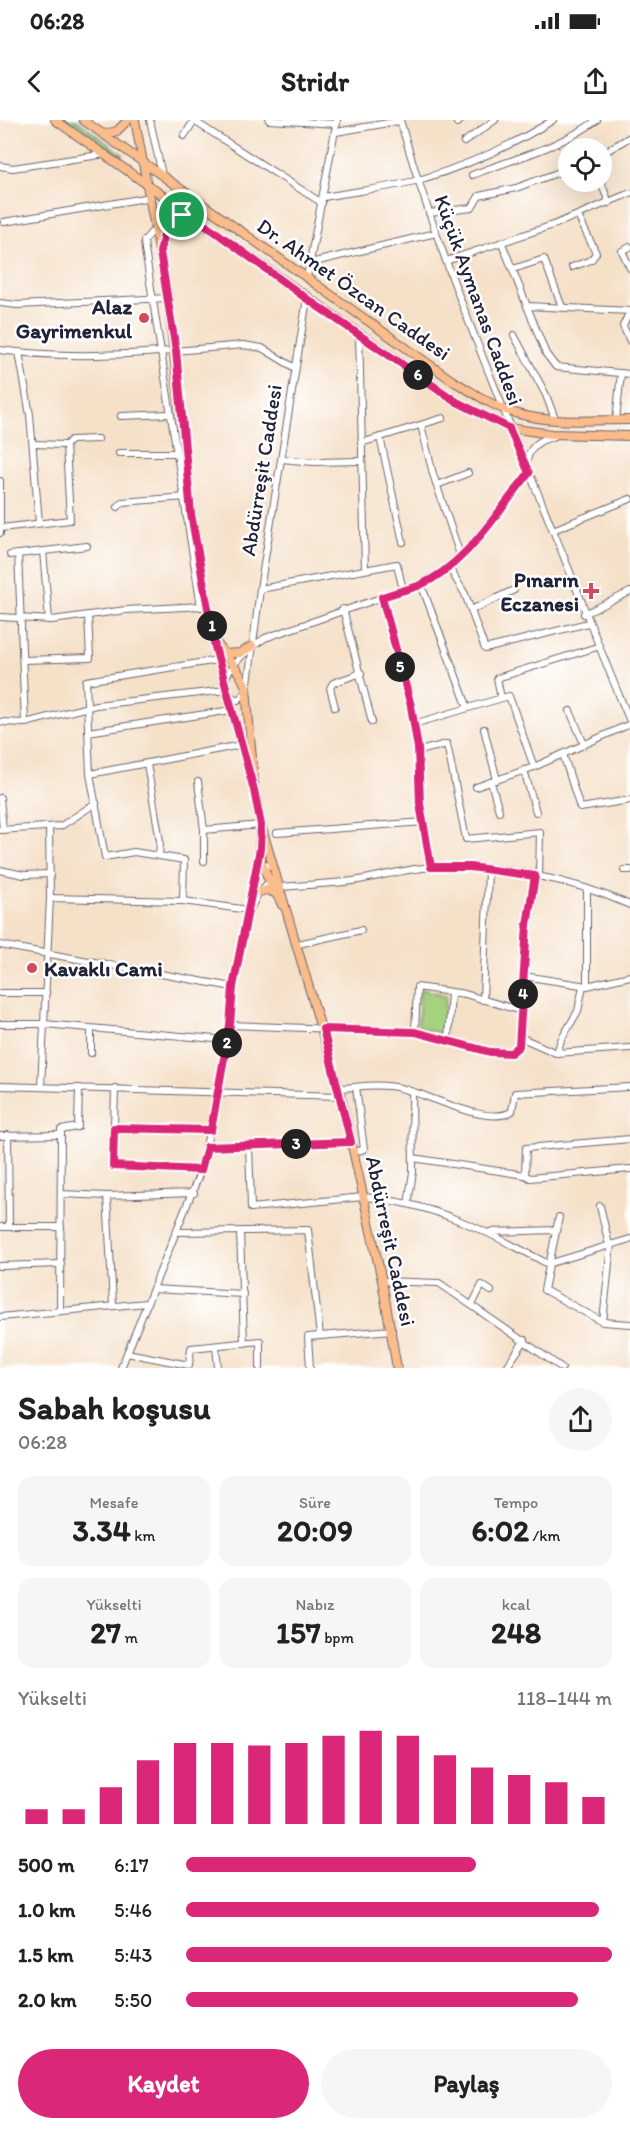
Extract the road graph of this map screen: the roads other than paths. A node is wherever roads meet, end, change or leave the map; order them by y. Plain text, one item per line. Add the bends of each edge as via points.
1 (56, 120) edge
2 (83, 120) edge
3 (128, 120) edge
4 (135, 120) edge
5 (150, 120) edge
6 (268, 120) edge
7 (400, 120) edge
8 (456, 120) edge
9 (461, 120) edge
10 (495, 120) edge
11 (553, 120) edge
12 (597, 120) edge
13 (337, 122) edge
14 (336, 132) junction
15 (104, 134) junction
16 (184, 136) dead end
17 (630, 137) edge
18 (464, 142) dead end
19 (612, 148) edge
20 (107, 154) junction
21 (144, 162) junction
22 (0, 166) edge
23 (558, 173) edge
24 (472, 174) dead end
25 (162, 175) junction
26 (417, 180) junction
27 (148, 184) junction
28 (605, 192) edge
29 (630, 194) edge
30 (151, 197) junction
31 (323, 200) junction
32 (609, 203) junction
33 (429, 213) junction
34 (578, 216) junction
35 (195, 217) junction
36 (4, 222) dead end
37 (156, 227) junction
38 (436, 233) junction
39 (502, 243) junction
40 (630, 247) edge
41 (160, 252) junction
42 (446, 261) junction
43 (310, 262) junction
44 (572, 267) dead end
45 (630, 268) edge
46 (513, 269) junction
47 (308, 277) junction
48 (168, 298) junction
49 (154, 299) junction
50 (307, 299) junction
51 (0, 303) edge
52 (527, 306) junction
53 (562, 307) junction
54 (359, 333) junction
55 (514, 335) dead end
56 (630, 341) edge
57 (0, 350) edge
58 (163, 351) junction
59 (176, 351) junction
60 (20, 352) junction
61 (295, 369) junction
62 (621, 373) junction
63 (630, 374) edge
64 (502, 408) junction
65 (170, 414) junction
66 (121, 416) dead end
67 (443, 418) dead end
68 (555, 419) junction
69 (616, 420) junction
70 (630, 420) edge
71 (421, 425) junction
72 (509, 428) junction
73 (560, 435) junction
74 (630, 436) edge
75 (380, 437) junction
76 (98, 439) dead end
77 (361, 443) junction
78 (33, 444) junction
79 (66, 445) junction
80 (118, 453) dead end
81 (175, 453) junction
82 (281, 459) junction
83 (362, 461) junction
84 (527, 470) junction
85 (468, 473) dead end
86 (0, 481) edge
87 (437, 485) junction
88 (185, 498) junction
89 (630, 499) edge
90 (118, 507) dead end
91 (39, 523) junction
92 (1, 530) edge
93 (553, 530) junction
94 (403, 542) dead end
95 (87, 546) dead end
96 (43, 551) junction
97 (460, 555) junction
98 (448, 566) junction
99 (365, 569) junction
100 (422, 584) junction
101 (260, 589) junction
102 (404, 590) junction
103 (514, 590) dead end
104 (630, 592) edge
105 (382, 597) junction
106 (204, 606) junction
107 (343, 609) junction
108 (471, 610) junction
109 (584, 614) junction
110 (88, 615) junction
111 (0, 617) edge
112 (21, 618) junction
113 (49, 620) junction
114 (588, 623) junction
115 (252, 646) junction
116 (597, 647) junction
117 (220, 657) junction
118 (23, 660) junction
119 (234, 667) junction
120 (361, 673) junction
121 (226, 688) junction
122 (247, 691) junction
123 (501, 698) junction
124 (334, 707) dead end
125 (468, 708) junction
126 (87, 709) junction
127 (232, 710) junction
128 (570, 711) dead end
129 (0, 722) edge
130 (372, 722) dead end
131 (630, 722) edge
132 (25, 723) junction
133 (414, 724) junction
134 (484, 729) dead end
135 (88, 732) junction
136 (584, 744) junction
137 (241, 745) junction
138 (419, 751) junction
139 (563, 754) junction
140 (147, 764) junction
141 (534, 766) junction
142 (524, 770) junction
143 (90, 774) junction
144 (494, 781) junction
145 (198, 782) dead end
146 (476, 787) dead end
147 (254, 790) junction
148 (0, 798) edge
149 (630, 800) edge
150 (96, 803) junction
151 (499, 811) dead end
152 (536, 812) dead end
153 (424, 822) junction
154 (261, 825) junction
155 (49, 827) junction
156 (2, 830) edge
157 (204, 830) junction
158 (277, 833) dead end
159 (159, 856) junction
160 (204, 861) dead end
161 (259, 867) junction
162 (431, 867) junction
163 (275, 868) junction
164 (0, 870) edge
165 (488, 870) junction
166 (50, 874) junction
167 (537, 877) junction
168 (268, 882) junction
169 (278, 890) junction
170 (587, 890) junction
171 (259, 892) junction
172 (50, 898) junction
173 (183, 901) junction
174 (630, 905) edge
175 (249, 910) junction
176 (361, 930) dead end
177 (298, 944) junction
178 (0, 945) edge
179 (48, 955) junction
180 (524, 976) junction
181 (630, 976) edge
182 (585, 986) junction
183 (233, 987) junction
184 (451, 992) junction
185 (0, 993) edge
186 (46, 993) junction
187 (483, 1000) junction
188 (521, 1011) junction
189 (0, 1024) edge
190 (44, 1024) junction
191 (230, 1025) junction
192 (91, 1029) junction
193 (323, 1029) junction
194 (415, 1032) junction
195 (520, 1037) junction
196 (227, 1040) junction
197 (448, 1041) junction
198 (630, 1048) edge
199 (91, 1053) dead end
200 (557, 1053) junction
201 (0, 1086) edge
202 (41, 1087) junction
203 (356, 1087) junction
204 (630, 1087) edge
205 (79, 1088) junction
206 (115, 1088) junction
207 (218, 1090) junction
208 (340, 1092) junction
209 (412, 1092) junction
210 (114, 1128) junction
211 (211, 1130) junction
212 (61, 1135) junction
213 (0, 1136) edge
214 (8, 1136) junction
215 (630, 1139) edge
216 (351, 1142) junction
217 (249, 1145) junction
218 (207, 1147) junction
219 (353, 1153) junction
220 (414, 1158) junction
221 (630, 1169) edge
222 (201, 1170) junction
223 (525, 1175) junction
224 (194, 1193) junction
225 (61, 1194) junction
226 (107, 1196) junction
227 (363, 1197) junction
228 (408, 1204) junction
229 (600, 1206) dead end
230 (559, 1217) dead end
231 (0, 1227) edge
232 (9, 1227) junction
233 (61, 1227) junction
234 (556, 1230) junction
235 (178, 1232) junction
236 (240, 1232) junction
237 (489, 1232) junction
238 (630, 1239) edge
239 (610, 1245) junction
240 (61, 1264) junction
241 (548, 1264) junction
242 (0, 1266) edge
243 (382, 1281) junction
244 (153, 1289) junction
245 (491, 1291) dead end
246 (243, 1294) junction
247 (146, 1303) junction
248 (113, 1305) junction
249 (472, 1305) junction
250 (60, 1311) junction
251 (0, 1317) edge
252 (603, 1322) junction
253 (630, 1324) edge
254 (392, 1330) junction
255 (320, 1336) junction
256 (525, 1340) junction
257 (244, 1343) junction
258 (216, 1346) junction
259 (127, 1353) junction
260 (189, 1366) edge
261 (121, 1368) edge
262 (218, 1368) edge
263 (260, 1368) edge
264 (310, 1368) edge
265 (397, 1368) edge
266 (506, 1368) edge
267 (562, 1368) edge

1 - 20 main road, Dr. Ahmet Özcan Caddesi
2 - 15 main road, Dr. Ahmet Özcan Caddesi
3 - 15 main road via 117,131
4 - 21 main road
5 - 25 street
6 - 13 street
7 - 14 street
7 - 26 street, Küçük Aymanas Caddesi
8 - 9 street
10 - 18 street
11 - 26 street via 463,165
12 - 24 street via 540,150
13 - 14 street
14 - 31 street
15 - 21 main road, Dr. Ahmet Özcan Caddesi
16 - 31 street via 194,121
17 - 19 street
20 - 22 street via 13,168
20 - 27 main road, Dr. Ahmet Özcan Caddesi
21 - 25 main road, Dr. Ahmet Özcan Caddesi
21 - 27 main road
23 - 33 street via 479,196 472,208
25 - 47 main road, Dr. Ahmet Özcan Caddesi
26 - 31 street
26 - 33 street, Küçük Aymanas Caddesi
27 - 30 main road
27 - 35 main road, Dr. Ahmet Özcan Caddesi
28 - 32 street
29 - 32 street
30 - 36 street
30 - 37 main road
31 - 43 street
32 - 34 street
33 - 38 street, Küçük Aymanas Caddesi
34 - 39 street
34 - 44 street via 596,254
35 - 41 main road via 182,215 170,219
35 - 50 main road, Dr. Ahmet Özcan Caddesi
37 - 41 main road
37 - 49 street via 144,241
38 - 42 street, Küçük Aymanas Caddesi
38 - 43 street
39 - 42 street
39 - 46 street
40 - 45 street via 622,251
41 - 48 main road
42 - 64 street, Küçük Aymanas Caddesi
43 - 47 street
46 - 52 street
46 - 53 street via 544,259
47 - 64 main road, Dr. Ahmet Özcan Caddesi via 453,381
48 - 49 street
48 - 59 main road
49 - 51 street
49 - 58 street
50 - 54 main road, Dr. Ahmet Özcan Caddesi
50 - 61 street, Abdürreşit Caddesi
52 - 53 street
52 - 62 street via 546,354 556,367
53 - 56 street via 630,311 623,326
54 - 72 main road, Dr. Ahmet Özcan Caddesi via 457,402
54 - 77 street
55 - 68 street
57 - 60 street
58 - 59 street
58 - 60 street
58 - 65 street
59 - 61 street via 252,346
59 - 88 main road
60 - 78 street
61 - 82 street, Abdürreşit Caddesi
62 - 63 street
62 - 69 street
64 - 68 main road, Dr. Ahmet Özcan Caddesi via 516,414
64 - 72 street, Küçük Aymanas Caddesi
65 - 66 street
65 - 81 street
67 - 71 street
68 - 69 main road, Dr. Ahmet Özcan Caddesi
69 - 70 main road, Dr. Ahmet Özcan Caddesi
71 - 75 street
71 - 87 street
72 - 73 main road, Dr. Ahmet Özcan Caddesi
72 - 84 street, Küçük Aymanas Caddesi
73 - 74 main road, Dr. Ahmet Özcan Caddesi
73 - 84 street via 535,444 529,451
75 - 77 street
75 - 94 street
76 - 79 street via 71,440
77 - 83 street
78 - 79 street
78 - 91 street
79 - 91 street via 70,520
80 - 81 street
81 - 88 street
82 - 83 street
82 - 101 street, Abdürreşit Caddesi
83 - 99 street
84 - 93 street, Küçük Aymanas Caddesi
84 - 97 street
85 - 87 street
86 - 92 street
87 - 97 street
88 - 90 street via 122,502
88 - 106 main road
89 - 93 street
91 - 92 street
93 - 109 street, Küçük Aymanas Caddesi
95 - 96 street
96 - 112 street via 14,555
96 - 113 street
97 - 98 street
98 - 100 street
98 - 108 street
99 - 101 street
99 - 102 street via 396,564
100 - 102 street
100 - 125 street
101 - 115 street, Abdürreşit Caddesi
102 - 105 street
103 - 108 street
104 - 109 street
105 - 107 street
105 - 133 street
106 - 110 street
106 - 117 main road
107 - 115 street
107 - 120 street
108 - 114 street via 484,649
109 - 114 street, Küçük Aymanas Caddesi
110 - 113 street
110 - 118 street via 90,658
111 - 112 street
112 - 113 street
112 - 118 street
114 - 116 street, Küçük Aymanas Caddesi
115 - 117 main road
115 - 119 street
115 - 122 street, Abdürreşit Caddesi
116 - 123 street via 496,678
116 - 131 street, Küçük Aymanas Caddesi
117 - 119 main road
117 - 121 main road, Abdürreşit Caddesi
117 - 126 street via 86,681
118 - 132 street
119 - 121 street
119 - 122 main road
120 - 124 street via 333,683 330,688
120 - 130 street
121 - 122 street via 233,700
121 - 126 street
121 - 127 main road, Abdürreşit Caddesi
122 - 147 main road, Abdürreşit Caddesi
123 - 125 street
123 - 141 street via 509,696
125 - 133 street
126 - 132 street
126 - 135 street
127 - 135 street
127 - 137 main road, Abdürreşit Caddesi
128 - 136 street
129 - 132 street
131 - 136 street
133 - 138 street
134 - 144 street
135 - 143 street
136 - 139 street
137 - 140 street
137 - 147 main road, Abdürreşit Caddesi
138 - 153 street
138 - 167 street via 447,744 466,839 540,832
139 - 141 street
139 - 149 street via 580,808
140 - 143 street
140 - 159 street
141 - 142 street
142 - 144 street
142 - 152 street
143 - 150 street
144 - 146 street
144 - 151 street
145 - 157 street
147 - 154 main road, Abdürreşit Caddesi
148 - 156 street
150 - 155 street via 61,826
150 - 159 street via 105,857 134,852
153 - 158 street
153 - 162 street
154 - 157 street
154 - 161 main road, Abdürreşit Caddesi
154 - 163 main road, Abdürreşit Caddesi
155 - 156 street
155 - 166 street
157 - 160 street
159 - 173 street via 184,860
161 - 163 street
161 - 168 main road, Abdürreşit Caddesi
161 - 175 street
162 - 165 street
162 - 169 street
163 - 168 street
163 - 169 main road, Abdürreşit Caddesi
164 - 166 street via 24,875
165 - 167 street
165 - 187 street
166 - 172 street
167 - 170 street
167 - 180 street via 527,925
168 - 169 main road, Abdürreşit Caddesi
168 - 171 street
169 - 171 main road
169 - 177 main road, Abdürreşit Caddesi
170 - 174 street
170 - 182 street
171 - 175 street
172 - 173 street
172 - 179 street
173 - 175 street
175 - 183 street
176 - 177 street
177 - 193 main road, Abdürreşit Caddesi
178 - 179 street
179 - 183 street
179 - 186 street
180 - 182 street
180 - 188 street
181 - 182 street
182 - 200 street via 578,1011
183 - 191 street
184 - 187 street
184 - 194 street via 417,987
184 - 197 street
185 - 186 street
186 - 190 street
187 - 188 street
188 - 195 street
189 - 190 street
190 - 192 street
190 - 202 street
191 - 193 street
191 - 196 street
192 - 196 street
192 - 199 street
193 - 194 street
193 - 208 main road, Abdürreşit Caddesi
194 - 197 street
195 - 197 street via 519,1046 511,1053
195 - 200 street
196 - 207 street
198 - 200 street
201 - 202 street
202 - 205 street
203 - 208 street
203 - 209 street
203 - 219 street via 364,1149
204 - 209 street via 515,1093 512,1111 501,1117
205 - 206 street
205 - 212 street via 78,1127 61,1130
206 - 207 street
206 - 210 street
207 - 208 street
207 - 211 street
208 - 216 main road, Abdürreşit Caddesi
209 - 220 street
210 - 211 street
210 - 222 street via 113,1166
211 - 218 street
212 - 214 street
212 - 225 street
213 - 214 street
214 - 232 street
215 - 223 street via 526,1148
216 - 217 street
216 - 219 main road, Abdürreşit Caddesi
217 - 218 street
217 - 227 street via 251,1208
218 - 222 street
219 - 227 main road, Abdürreşit Caddesi
220 - 223 street
220 - 228 street
221 - 223 street via 530,1178
222 - 224 street
224 - 226 street
224 - 235 street
225 - 226 street
225 - 233 street
226 - 248 street
227 - 228 street
227 - 243 main road, Abdürreşit Caddesi
228 - 237 street via 452,1216
229 - 239 street
230 - 234 street
231 - 232 street
232 - 233 street
233 - 240 street
234 - 237 street
234 - 241 street
235 - 236 street
235 - 244 street
236 - 246 street
236 - 255 street via 308,1230
237 - 241 street
238 - 239 street
239 - 241 street
239 - 252 street
240 - 242 street
240 - 250 street
241 - 252 street via 544,1290
243 - 249 street via 439,1283
243 - 254 main road, Abdürreşit Caddesi
244 - 246 street
244 - 247 street
245 - 249 street via 482,1285
246 - 257 street
247 - 248 street
247 - 259 street
248 - 250 street
249 - 256 street
250 - 251 street
252 - 253 street
254 - 255 street
254 - 265 main road, Abdürreşit Caddesi
255 - 264 street via 308,1337
256 - 266 street
256 - 267 street
257 - 258 street
257 - 263 street via 260,1341
258 - 260 street via 191,1348
258 - 262 street
259 - 260 street
259 - 261 street

